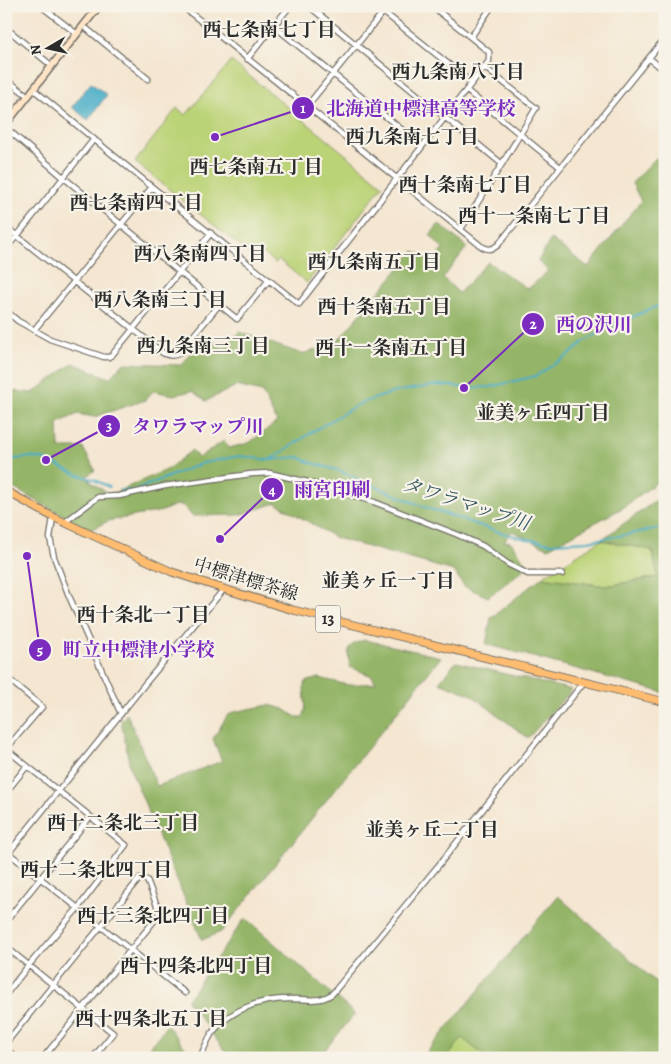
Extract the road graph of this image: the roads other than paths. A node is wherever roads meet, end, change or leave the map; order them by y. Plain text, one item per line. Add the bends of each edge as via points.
1 (41, 6) edge
2 (99, 6) edge
3 (182, 6) edge
4 (290, 6) edge
5 (309, 6) edge
6 (318, 6) edge
7 (376, 6) edge
8 (388, 6) edge
9 (432, 6) edge
10 (485, 6) edge
11 (491, 8) edge
12 (314, 11) junction
13 (383, 12) junction
14 (274, 26) junction
15 (6, 28) edge
16 (87, 29) dead end
17 (77, 34) junction
18 (471, 37) junction
19 (665, 38) edge
20 (357, 45) junction
21 (649, 58) junction
22 (247, 59) junction
23 (52, 66) junction
24 (484, 67) junction
25 (665, 71) edge
26 (333, 74) junction
27 (6, 79) edge
28 (148, 79) dead end
29 (472, 83) junction
30 (34, 88) junction
31 (466, 90) junction
32 (28, 96) junction
33 (307, 106) junction
34 (445, 117) junction
35 (6, 124) edge
36 (6, 128) edge
37 (521, 134) junction
38 (94, 139) junction
39 (422, 146) junction
40 (502, 164) junction
41 (560, 167) junction
42 (63, 177) junction
43 (397, 179) junction
44 (152, 187) junction
45 (121, 224) junction
46 (6, 227) edge
47 (461, 229) junction
48 (211, 233) junction
49 (17, 236) junction
50 (6, 248) edge
51 (179, 272) junction
52 (269, 280) junction
53 (74, 281) junction
54 (219, 305) junction
55 (6, 311) edge
56 (34, 330) junction
57 (133, 330) junction
58 (6, 491) edge
59 (53, 516) junction
60 (65, 522) junction
61 (562, 574) dead end
62 (224, 589) junction
63 (6, 677) edge
64 (584, 682) junction
65 (665, 702) edge
66 (121, 714) junction
67 (27, 766) junction
68 (6, 792) edge
69 (58, 792) junction
70 (90, 817) junction
71 (7, 853) edge
72 (41, 879) junction
73 (78, 908) junction
74 (6, 921) edge
75 (102, 926) junction
76 (6, 947) edge
77 (130, 950) junction
78 (29, 965) junction
79 (54, 984) junction
80 (6, 994) edge
81 (185, 994) dead end
82 (83, 1008) junction
83 (6, 1043) edge
84 (6, 1049) edge
85 (17, 1058) edge
86 (43, 1058) edge
87 (93, 1058) edge
88 (200, 1058) edge

1 - 17 street
2 - 17 main road
3 - 22 street
4 - 14 street
5 - 12 street
6 - 12 street
7 - 13 street
8 - 13 street
9 - 18 street
10 - 11 street
11 - 18 street
12 - 20 street
13 - 20 street
13 - 29 street
14 - 22 street
14 - 26 street
15 - 23 street
16 - 28 street
17 - 23 main road
18 - 24 street via 489,52 489,61
19 - 21 street
20 - 26 street
20 - 34 street
21 - 25 street
21 - 41 street
22 - 33 street
23 - 30 main road
24 - 29 street
24 - 37 street via 536,108
26 - 33 street
26 - 39 street
27 - 32 street
29 - 31 street
30 - 32 main road
30 - 38 street
31 - 34 street
31 - 37 street
32 - 35 main road
33 - 43 street
34 - 39 street
34 - 40 street
36 - 42 street
37 - 40 street
37 - 41 street
38 - 42 street
38 - 44 street
39 - 43 street
40 - 47 street
41 - 47 street via 495,248 485,248
42 - 45 street
42 - 49 street
43 - 47 street
43 - 52 street via 299,304
44 - 45 street
44 - 48 street
45 - 51 street
45 - 53 street
46 - 49 street
48 - 51 street
48 - 52 street
49 - 50 street
49 - 53 street
51 - 54 street
51 - 57 street
52 - 54 street via 237,319
53 - 56 street
53 - 57 street
54 - 57 street via 174,356 163,353
55 - 56 street
56 - 57 street via 50,339 104,357 112,355
58 - 59 main road, 中標津標茶線 / 13
59 - 60 main road, 中標津標茶線 / 13
59 - 66 street via 50,538 54,557
60 - 61 street via 98,497 200,480 269,474 374,502 483,546 528,574
60 - 62 main road, 中標津標茶線 / 13 via 172,572
62 - 64 main road, 中標津標茶線 / 13 via 292,610
62 - 66 street
63 - 67 street via 42,706 6,749
64 - 65 main road, 中標津標茶線 / 13
64 - 88 street via 333,993 319,1000 289,998 250,1006 219,1026
66 - 69 street
67 - 68 street
67 - 69 street
69 - 70 street
69 - 71 street
70 - 72 street
70 - 73 street via 126,845
71 - 72 street
72 - 73 street
72 - 74 street
73 - 75 street
73 - 78 street
75 - 77 street
75 - 77 street via 140,878 148,880 158,916
75 - 79 street
76 - 78 street
77 - 81 street
77 - 82 street
78 - 79 street
78 - 80 street
79 - 82 street
79 - 83 street
82 - 86 street
82 - 87 street via 113,1033
84 - 85 street

